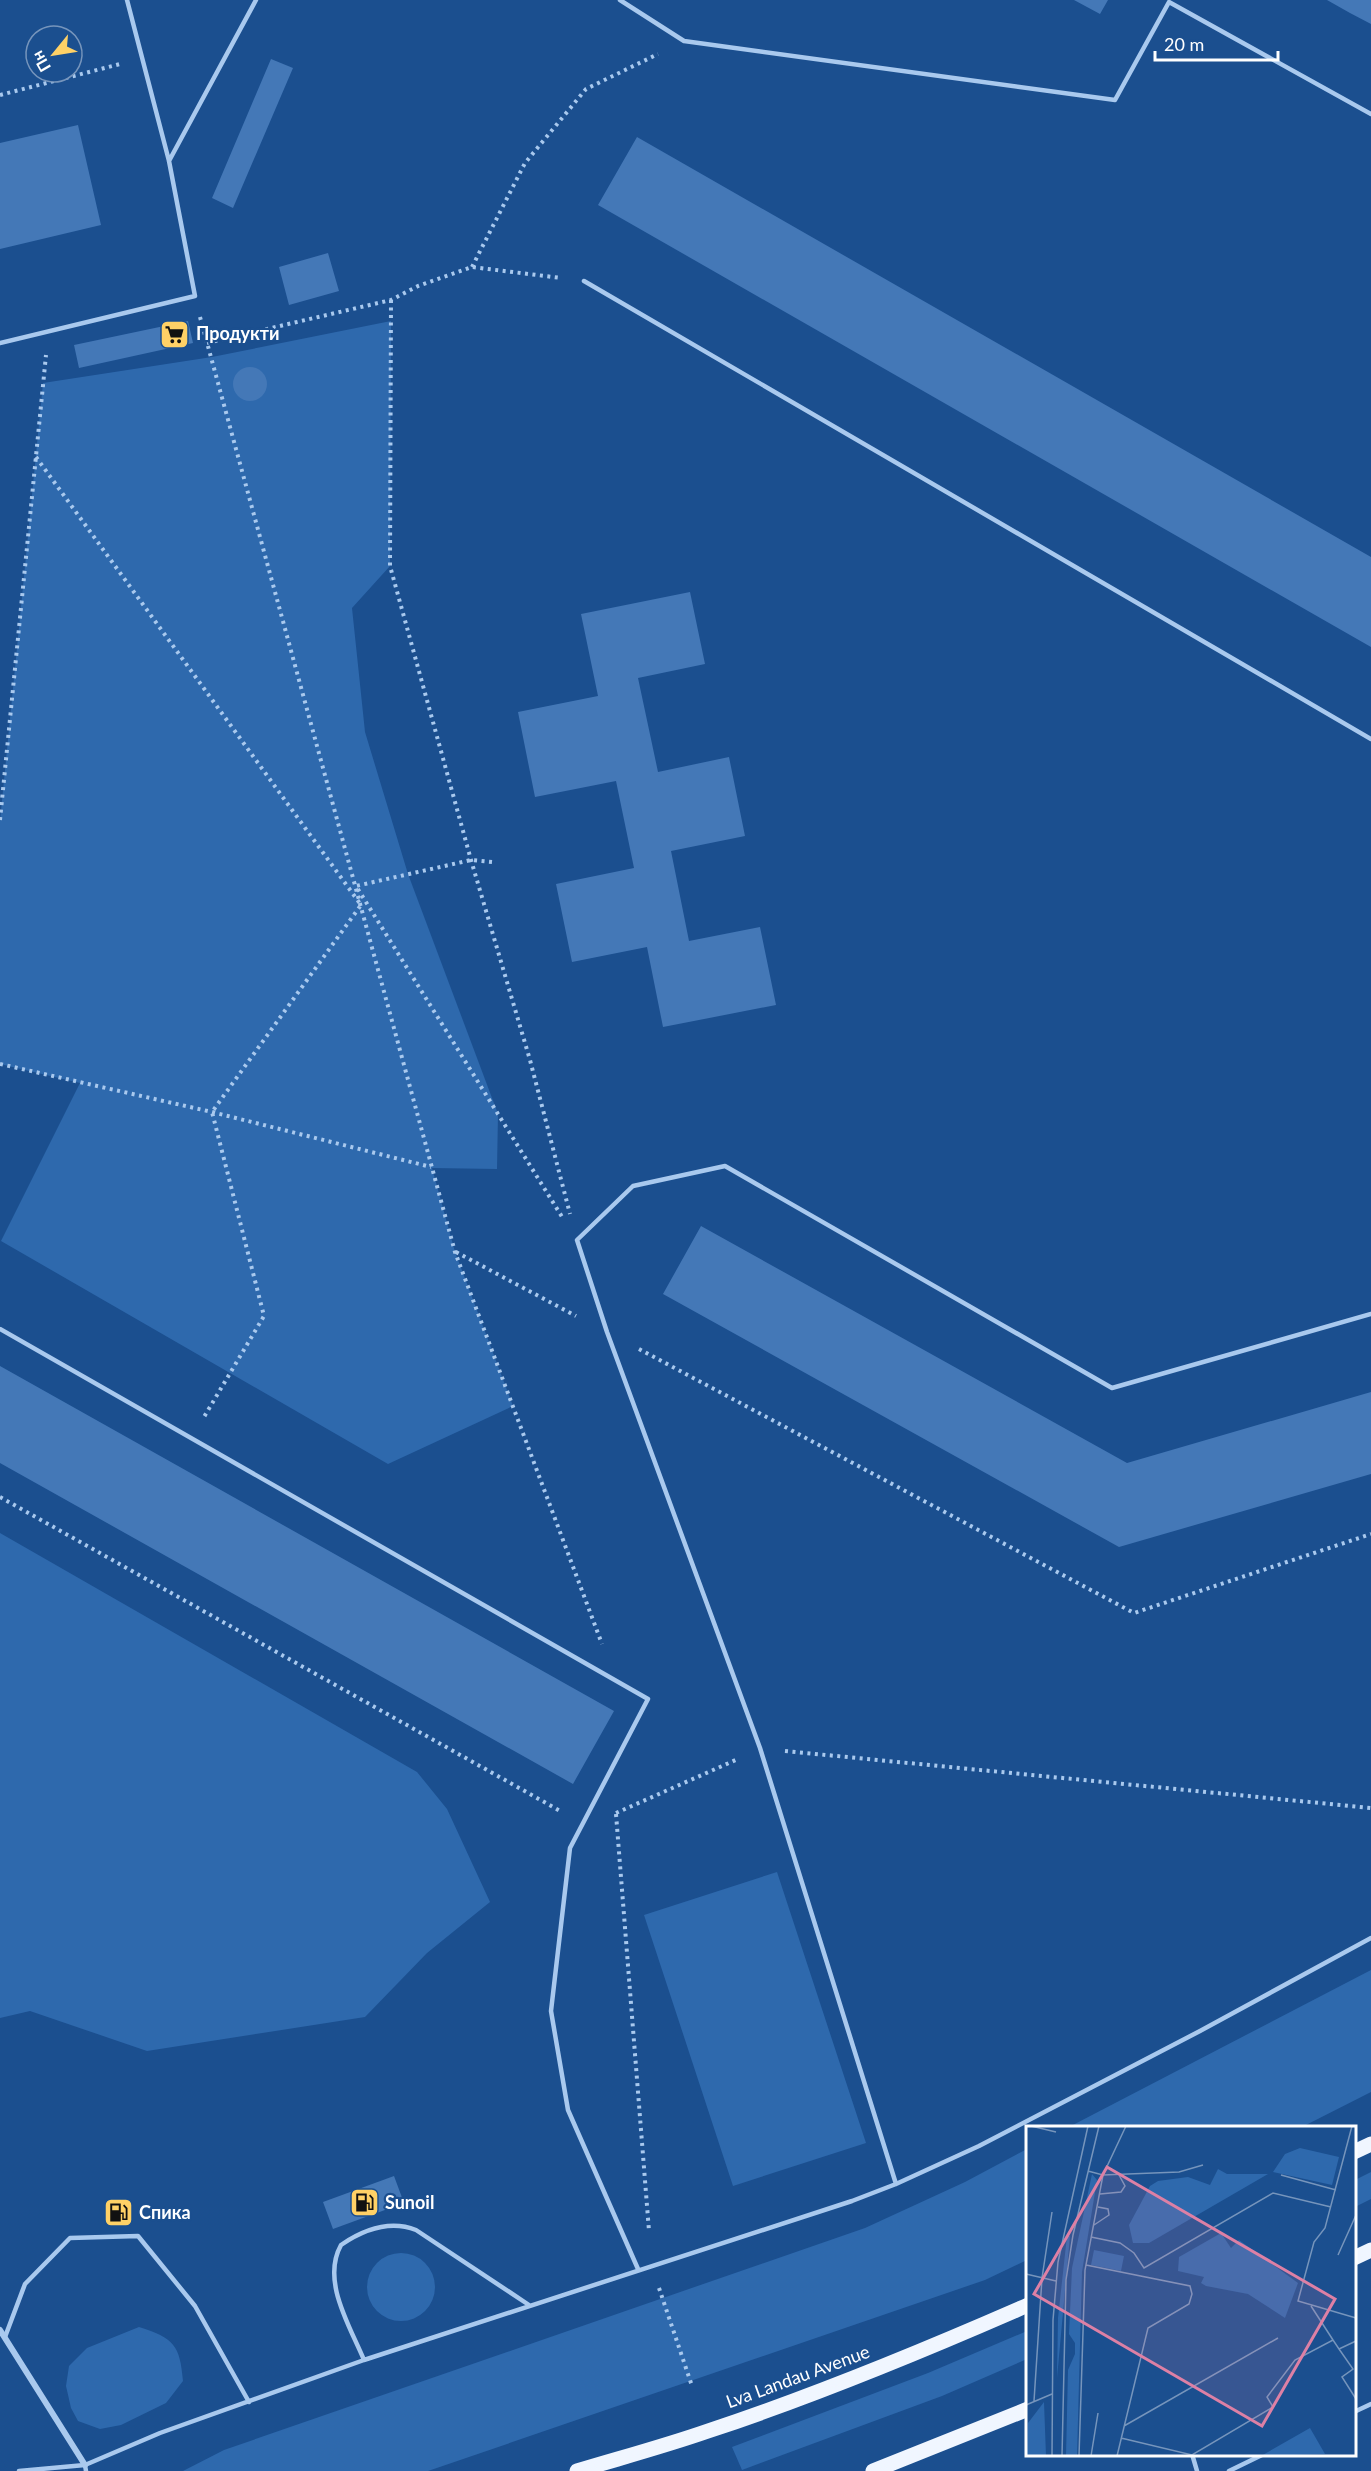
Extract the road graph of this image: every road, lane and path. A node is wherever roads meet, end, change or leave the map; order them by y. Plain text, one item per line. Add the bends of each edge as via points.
1 (127, 0) edge
2 (256, 0) edge
3 (620, 0) edge
4 (684, 41) junction
5 (144, 58) junction
6 (0, 95) edge
7 (1371, 114) edge
8 (169, 161) junction
9 (472, 267) junction
10 (584, 281) joint
11 (195, 296) junction
12 (391, 300) junction
13 (48, 331) junction
14 (0, 343) edge
15 (207, 343) junction
16 (36, 457) junction
17 (1371, 739) edge
18 (0, 820) edge
19 (471, 860) junction
20 (492, 862) dead end
21 (356, 886) junction
22 (361, 905) junction
23 (0, 1064) edge
24 (212, 1112) junction
25 (432, 1167) junction
26 (577, 1240) junction
27 (455, 1252) junction
28 (1371, 1314) edge
29 (0, 1329) edge
30 (607, 1332) junction
31 (192, 1438) junction
32 (0, 1497) edge
33 (1371, 1534) edge
34 (616, 1681) junction
35 (760, 1748) junction
36 (1371, 1808) edge
37 (616, 1813) junction
38 (583, 1824) junction
39 (1371, 1938) edge
40 (1371, 2144) edge
41 (1356, 2151) edge
42 (896, 2184) junction
43 (1371, 2250) edge
44 (1356, 2257) edge
45 (652, 2265) junction
46 (638, 2269) junction
47 (529, 2305) junction
48 (1026, 2306) edge
49 (0, 2330) edge
50 (5, 2337) junction
51 (364, 2360) junction
52 (692, 2386) dead end
53 (249, 2402) junction
54 (1371, 2404) edge
55 (1026, 2410) edge
56 (1356, 2411) edge
57 (1193, 2456) edge
58 (1260, 2456) edge
59 (86, 2468) edge
60 (19, 2471) edge
61 (577, 2471) edge
62 (873, 2471) edge
63 (1197, 2471) edge
64 (1229, 2471) edge

1 - 5 lane
2 - 8 lane
3 - 4 lane
4 - 7 lane via 1114,100 1169,2
4 - 9 path via 586,89 525,163
5 - 6 path
5 - 8 lane
8 - 11 lane
9 - 10 path
9 - 12 path
10 - 17 lane
11 - 13 lane
11 - 15 path
12 - 15 path
12 - 19 path via 390,566
13 - 14 lane
13 - 16 path
15 - 21 path
16 - 18 path
16 - 22 path
19 - 20 path
19 - 21 path
19 - 26 path via 530,1060
21 - 22 path
21 - 26 path
22 - 24 path
22 - 25 path
23 - 24 path
24 - 25 path
24 - 31 path via 264,1316
25 - 27 path
26 - 28 lane via 633,1186 725,1166 1112,1388
26 - 30 lane
27 - 30 path
27 - 34 path
29 - 31 lane
30 - 33 path via 1134,1613
30 - 35 lane
31 - 34 lane
32 - 38 path
34 - 38 lane via 648,1699
35 - 36 path
35 - 37 path
35 - 42 lane
37 - 38 path
37 - 45 path
38 - 46 lane via 570,1848 551,2011 568,2110
39 - 42 lane via 1049,2110
40 - 41 main road
42 - 45 lane
43 - 44 main road
45 - 46 lane
45 - 52 path
46 - 47 lane
47 - 51 lane
47 - 51 lane via 416,2230 404,2225 380,2227 341,2245 334,2266 337,2295
48 - 61 main road, Lva Landau Avenue via 888,2364 707,2432
49 - 50 street
50 - 53 lane via 25,2284 70,2238 138,2236 195,2306
50 - 59 street
51 - 53 lane
53 - 59 lane via 160,2433
54 - 56 lane
55 - 62 main road
57 - 63 lane
58 - 64 lane
59 - 60 lane

